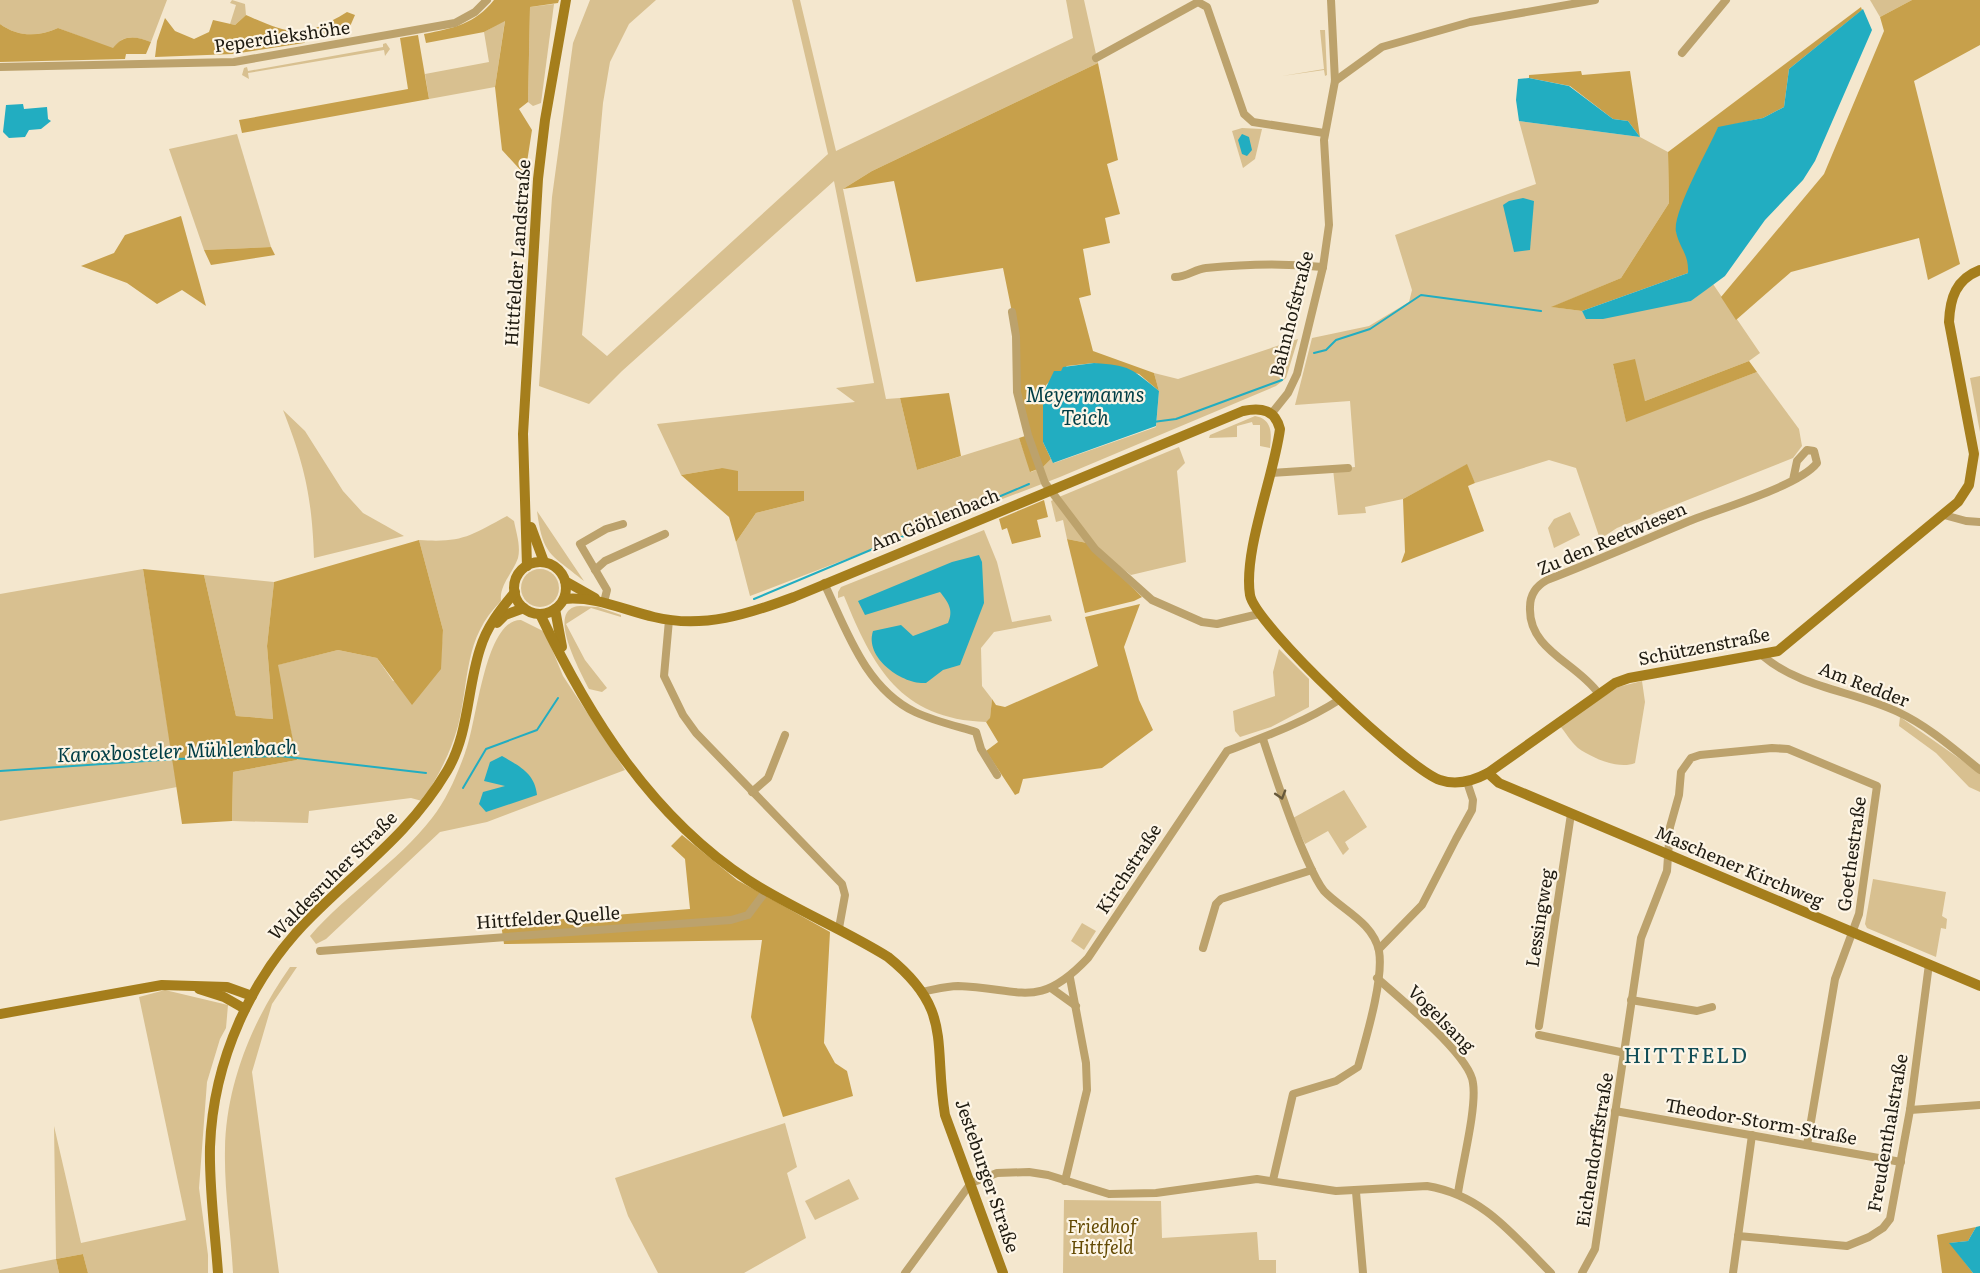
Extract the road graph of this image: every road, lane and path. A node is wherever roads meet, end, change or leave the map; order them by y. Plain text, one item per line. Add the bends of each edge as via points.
1 (486, 0) edge
2 (566, 0) edge
3 (1331, 0) edge
4 (1595, 0) edge
5 (1726, 0) edge
6 (1682, 53) dead end
7 (1096, 58) dead end
8 (0, 67) edge
9 (1335, 81) junction
10 (1324, 133) junction
11 (1323, 267) junction
12 (1980, 270) edge
13 (1175, 277) dead end
14 (1012, 312) dead end
15 (1272, 413) junction
16 (1348, 468) dead end
17 (1271, 473) junction
18 (1793, 480) dead end
19 (1052, 491) junction
20 (526, 510) junction
21 (1944, 515) junction
22 (1980, 522) edge
23 (623, 524) dead end
24 (665, 534) dead end
25 (544, 562) junction
26 (527, 566) junction
27 (595, 570) junction
28 (565, 581) junction
29 (824, 583) junction
30 (514, 592) junction
31 (564, 599) junction
32 (604, 602) junction
33 (524, 608) junction
34 (555, 609) junction
35 (540, 614) junction
36 (1259, 614) junction
37 (669, 620) junction
38 (480, 648) junction
39 (1763, 656) junction
40 (567, 668) junction
41 (1598, 693) junction
42 (1339, 700) junction
43 (785, 735) dead end
44 (1263, 739) junction
45 (1980, 770) edge
46 (1488, 773) junction
47 (997, 775) dead end
48 (1467, 782) junction
49 (752, 792) junction
50 (1571, 814) junction
51 (1669, 855) junction
52 (1312, 870) junction
53 (766, 891) junction
54 (838, 928) junction
55 (1854, 933) junction
56 (1203, 948) dead end
57 (1379, 949) junction
58 (320, 951) dead end
59 (1929, 964) junction
60 (1070, 978) junction
61 (1377, 978) junction
62 (1980, 986) edge
63 (193, 987) junction
64 (1051, 988) junction
65 (921, 992) junction
66 (252, 996) junction
67 (1631, 1000) junction
68 (1076, 1006) junction
69 (1712, 1007) dead end
70 (245, 1009) junction
71 (0, 1014) edge
72 (1624, 1053) junction
73 (1980, 1105) edge
74 (1910, 1110) junction
75 (1616, 1111) junction
76 (1752, 1135) junction
77 (1807, 1145) junction
78 (1900, 1162) junction
79 (1273, 1180) junction
80 (1065, 1181) junction
81 (971, 1183) junction
82 (1356, 1192) junction
83 (1458, 1193) junction
84 (1738, 1236) junction
85 (218, 1273) edge
86 (905, 1273) edge
87 (1003, 1273) edge
88 (1363, 1273) edge
89 (1551, 1273) edge
90 (1582, 1273) edge
91 (1733, 1273) edge

1 - 8 street, Peperdiekshöhe via 475,12 455,23 234,62
2 - 20 street, Hittfelder Landstraße via 538,179 523,434
3 - 9 street, Bahnhofstraße
4 - 9 street via 1479,20 1382,47
5 - 6 street
7 - 10 street via 1198,2 1207,7 1244,114 1253,122
9 - 10 street, Bahnhofstraße
10 - 11 street, Bahnhofstraße via 1329,225
11 - 13 street via 1203,268
11 - 15 street, Bahnhofstraße via 1297,374
12 - 21 street, Schützenstraße via 1956,287 1950,305 1949,322 1974,454 1969,485
14 - 19 street via 1017,392 1028,435 1045,483
15 - 17 street via 1280,429
15 - 19 street, Am Göhlenbach via 1243,411
16 - 17 street
17 - 36 street via 1250,578 1251,600
18 - 41 street, Zu den Reetwiesen via 1538,586 1531,596 1530,610 1540,641
19 - 29 street, Am Göhlenbach
19 - 36 street via 1100,555 1152,600 1202,622 1216,624
20 - 25 street, Hittfelder Landstraße
20 - 26 street, Hittfelder Landstraße
21 - 22 street
21 - 39 street, Schützenstraße via 1791,643
23 - 27 street via 579,544
24 - 27 street via 605,561
25 - 26 street
25 - 28 street via 557,569
26 - 30 street via 517,577
27 - 32 street via 607,590
28 - 31 street
28 - 32 street, Am Göhlenbach
29 - 37 street, Am Göhlenbach via 736,616 703,621
29 - 47 street via 857,653 883,687 916,712 976,732
30 - 33 street
30 - 38 street, Waldesruher Straße via 491,623
31 - 32 street, Am Göhlenbach
31 - 34 street
32 - 37 street, Am Göhlenbach
33 - 35 street
33 - 38 street, Waldesruher Straße via 505,615
34 - 35 street
34 - 40 street
35 - 40 street
36 - 42 street
37 - 49 street via 663,676 673,697 696,734
38 - 66 street, Waldesruher Straße via 459,744 435,790 402,834 294,935
39 - 41 street, Schützenstraße via 1629,678
39 - 45 street, Am Redder via 1779,670 1897,711
40 - 53 street via 601,727 654,797 698,842
41 - 46 street, Schützenstraße
42 - 44 street, Kirchstraße
42 - 48 street via 1421,771 1441,781
43 - 49 street via 768,778
44 -> 52 street via 1286,812
44 - 60 street, Kirchstraße via 1227,751 1088,958
46 - 48 street, Schützenstraße
46 - 50 street, Maschener Kirchweg via 1499,783
48 - 57 street via 1472,810 1422,905
49 - 54 street via 842,884 845,895
50 - 51 street, Maschener Kirchweg
50 - 72 street, Lessingweg via 1539,1031
51 - 55 street, Maschener Kirchweg
51 - 55 street, Goethestraße via 1670,827 1681,772 1691,758 1758,749 1788,750 1858,778 1876,786
51 - 67 street, Eichendorffstraße via 1667,871 1641,938
52 - 56 street via 1229,896 1216,904
52 - 57 street via 1324,890 1369,932
53 - 54 street, Jesteburger Straße
53 - 58 street, Hittfelder Quelle via 747,915 731,920
54 - 65 street, Jesteburger Straße via 888,957
55 - 59 street, Maschener Kirchweg
55 - 77 street via 1835,979
57 - 61 street
59 - 62 street, Maschener Kirchweg
59 - 74 street, Freudenthalstraße
60 - 64 street, Kirchstraße
60 - 68 street
61 - 79 street via 1358,1067 1336,1082 1293,1094
61 - 83 street, Vogelsang via 1439,1035 1467,1066 1473,1080
63 - 66 street via 233,988
63 - 70 street
63 - 71 street via 134,988
64 - 65 street, Kirchstraße via 1031,994 956,986
64 - 68 street
65 - 81 street, Jesteburger Straße via 938,1028 945,1115
66 - 70 street, Waldesruher Straße
67 - 69 street via 1697,1011
67 - 72 street, Eichendorffstraße
68 - 80 street via 1087,1090
70 - 85 street, Waldesruher Straße via 222,1069 212,1125 210,1169
72 - 75 street, Eichendorffstraße
73 - 74 street
74 - 78 street, Freudenthalstraße
75 - 76 street, Theodor-Storm-Straße
75 - 90 street, Eichendorffstraße via 1595,1249
76 - 77 street, Theodor-Storm-Straße
76 - 84 street
77 - 78 street, Theodor-Storm-Straße
78 - 84 street, Freudenthalstraße via 1890,1219 1883,1228 1855,1244
79 - 80 street via 1240,1180 1127,1195
79 - 82 street
80 - 81 street via 1029,1172 988,1174
81 - 86 street
81 - 87 street, Jesteburger Straße
82 - 83 street via 1427,1186
82 - 88 street
83 - 89 street via 1487,1210
84 - 91 street

